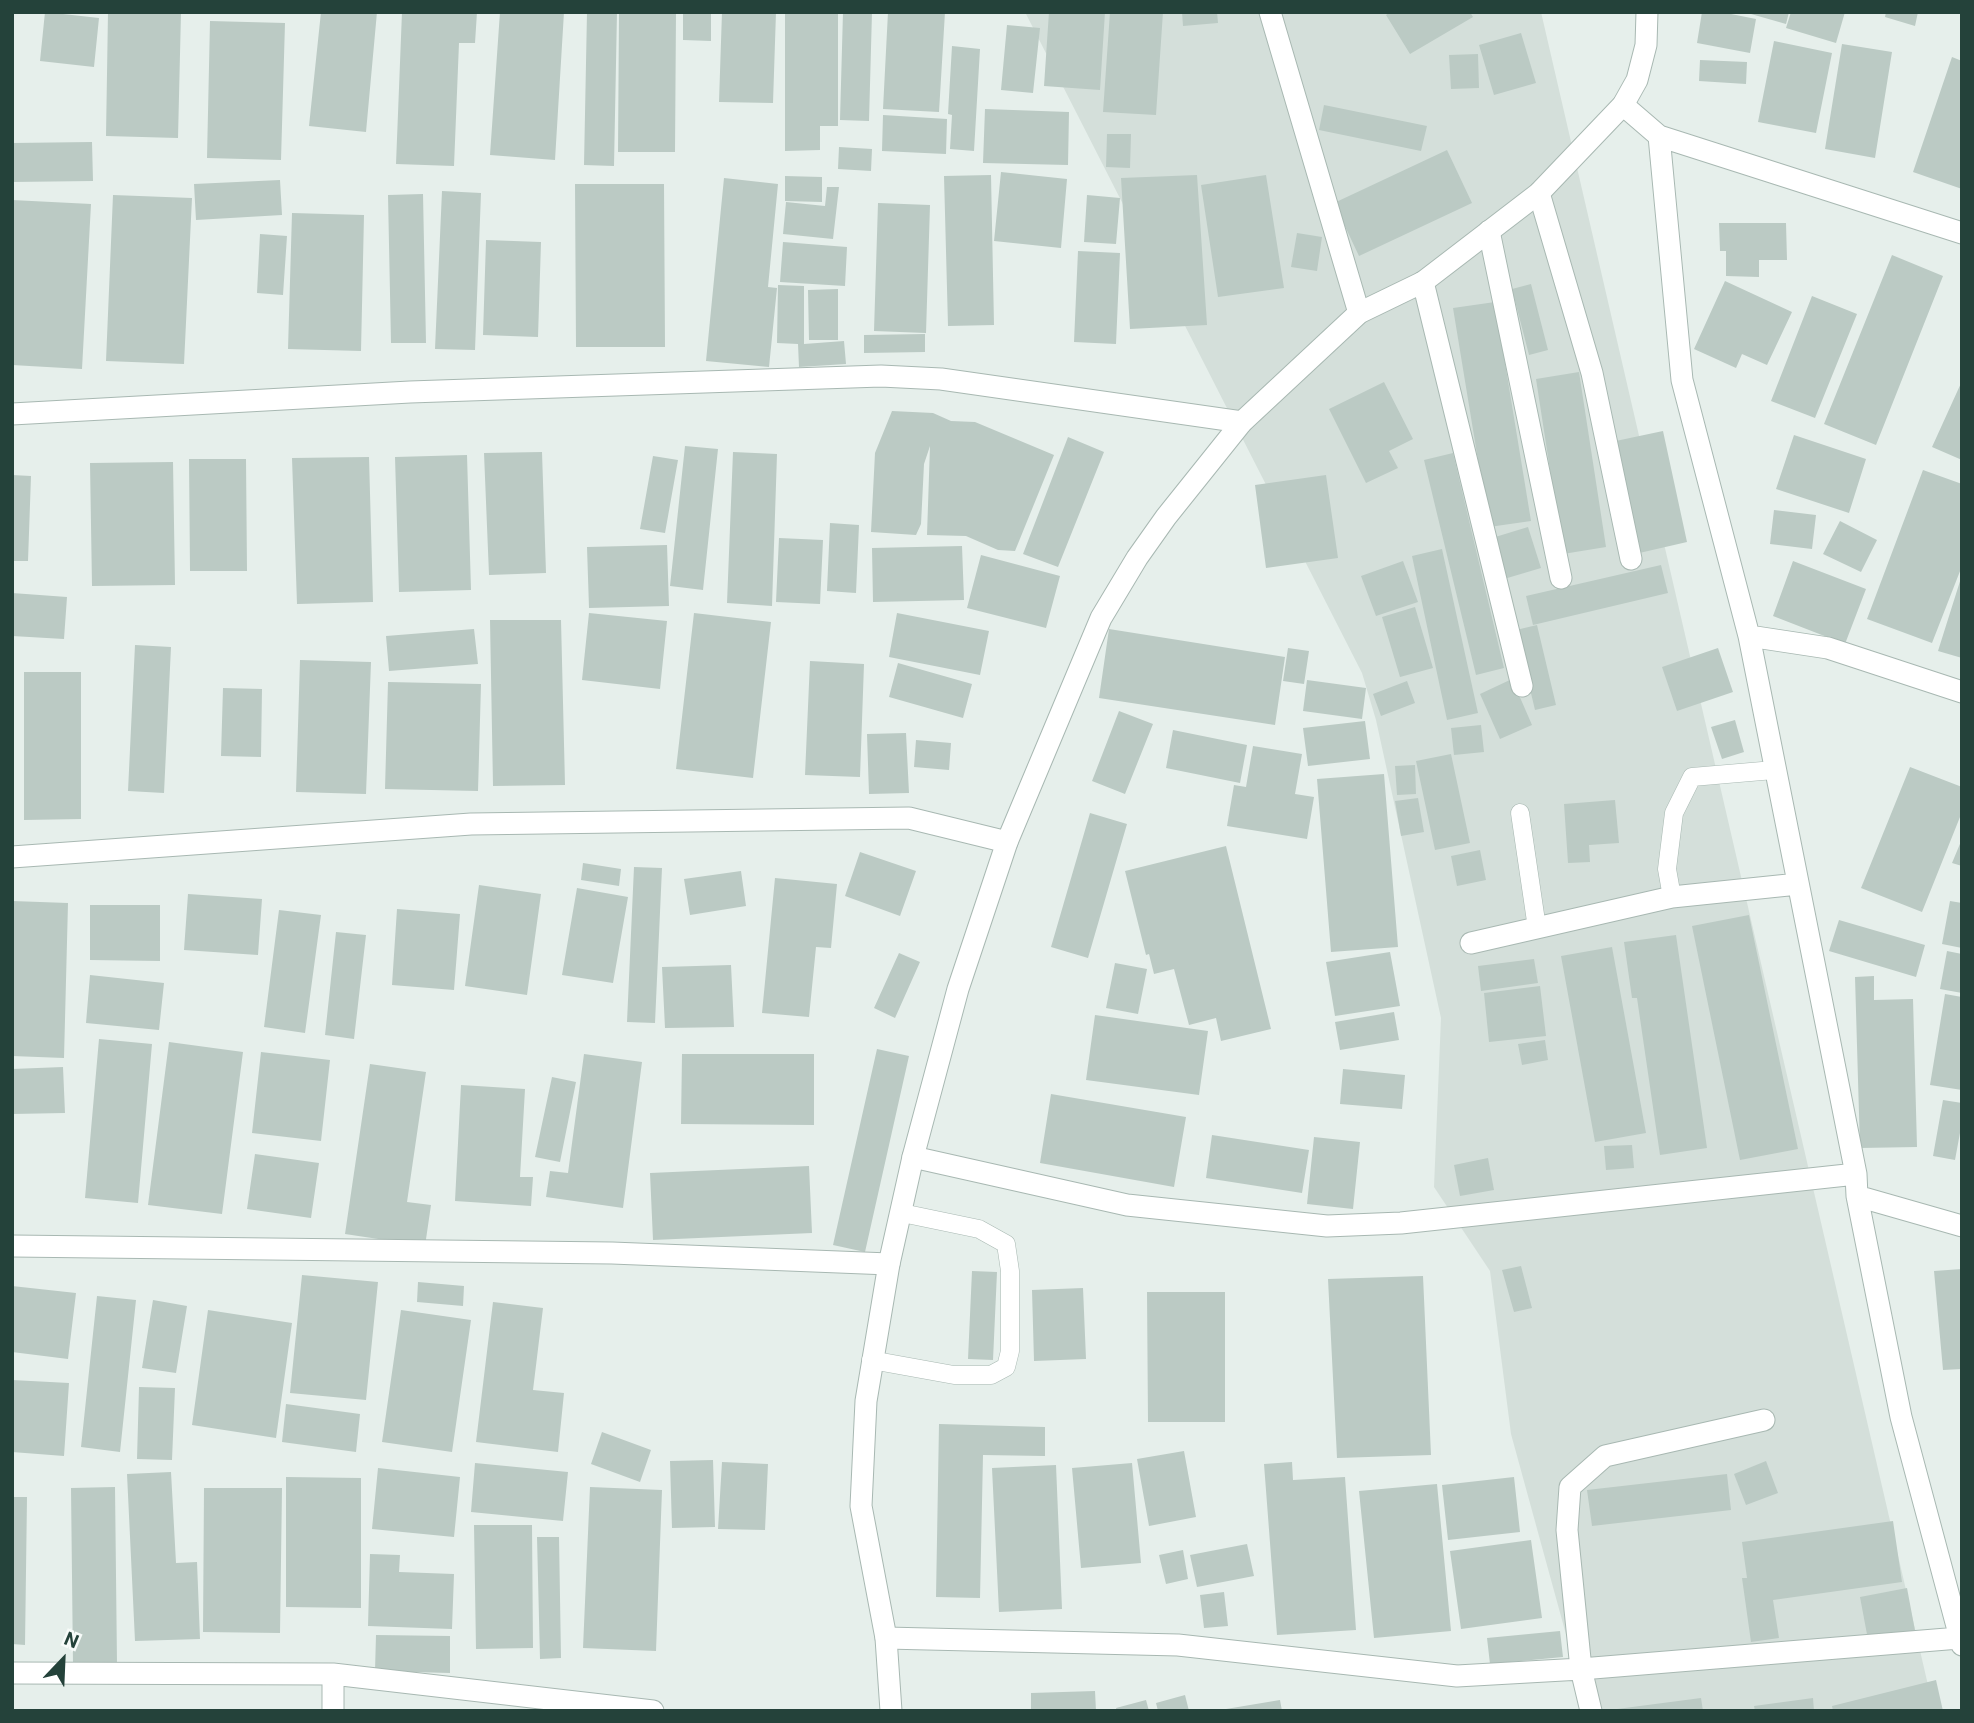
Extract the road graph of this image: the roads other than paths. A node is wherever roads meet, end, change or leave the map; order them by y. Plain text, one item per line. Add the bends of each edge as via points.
1 (1270, 12) edge
2 (1647, 12) edge
3 (1623, 105) junction
4 (1659, 136) junction
5 (1539, 193) junction
6 (1489, 231) junction
7 (1962, 233) edge
8 (1423, 282) junction
9 (1359, 313) junction
10 (12, 414) edge
11 (1242, 422) junction
12 (1631, 559) dead end
13 (1561, 578) dead end
14 (1749, 636) junction
15 (1522, 686) dead end
16 (1962, 692) edge
17 (1774, 770) junction
18 (1520, 813) dead end
19 (1007, 842) junction
20 (12, 857) edge
21 (1798, 884) junction
22 (1672, 897) junction
23 (1537, 928) junction
24 (1471, 943) dead end
25 (914, 1157) junction
26 (1856, 1185) junction
27 (902, 1213) junction
28 (1962, 1226) edge
29 (12, 1246) edge
30 (889, 1264) junction
31 (871, 1360) junction
32 (1764, 1420) dead end
33 (886, 1638) junction
34 (1961, 1641) edge
35 (1581, 1669) junction
36 (12, 1673) edge
37 (333, 1674) junction
38 (333, 1711) edge
39 (653, 1711) edge
40 (891, 1711) edge
41 (1591, 1711) edge

1 - 9 street
2 - 3 street via 1646,45 1637,80
3 - 4 street
3 - 5 street
4 - 7 street
4 - 14 street via 1682,380
5 - 6 street
5 - 12 street via 1592,373
6 - 8 street
6 - 13 street
8 - 9 street
8 - 15 street
9 - 11 street
10 - 11 street via 410,393 881,376 941,379
11 - 19 street via 1166,517 1101,618
14 - 16 street via 1828,648
14 - 17 street
17 - 21 street
17 - 22 lane via 1692,777 1674,813 1667,869
18 - 23 lane
19 - 20 street via 909,818 471,824
19 - 25 street via 958,989
21 - 22 street
21 - 26 street
22 - 23 street
23 - 24 street
25 - 26 street via 1127,1205 1327,1226
25 - 27 street
26 - 28 street
26 - 34 street via 1901,1417
27 - 30 street
27 - 31 lane via 979,1228 1006,1244 1010,1351 1006,1367 991,1375 954,1375
29 - 30 street via 612,1253
30 - 31 street
31 - 33 street via 861,1506
32 - 35 street via 1605,1456 1570,1487 1567,1530
33 - 35 street via 1178,1645 1457,1676
33 - 40 street
34 - 35 street
35 - 41 street
36 - 37 street
37 - 38 street
37 - 39 street

